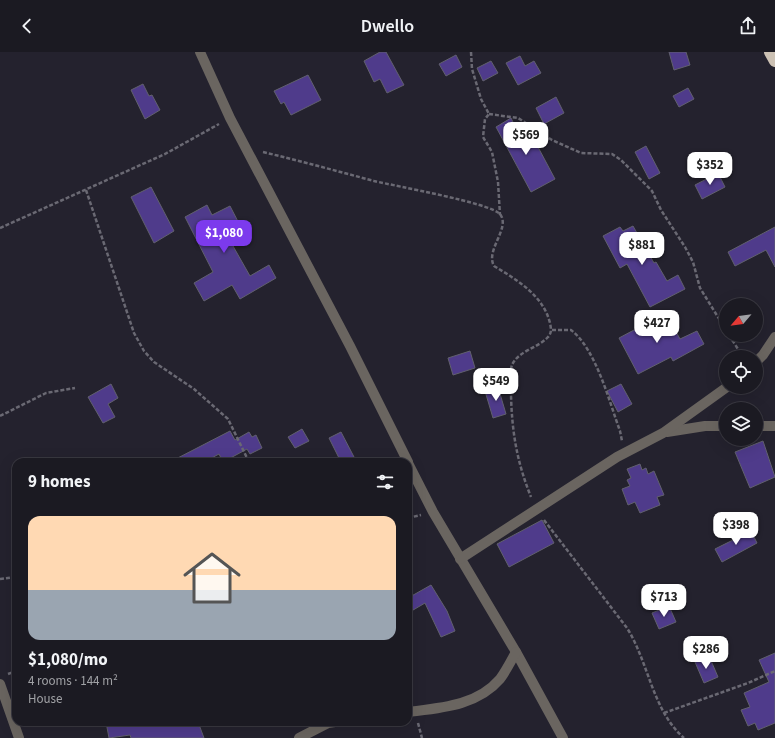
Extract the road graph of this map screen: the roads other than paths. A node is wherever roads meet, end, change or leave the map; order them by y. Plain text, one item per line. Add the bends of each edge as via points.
1 (200, 52) edge
2 (770, 52) edge
3 (775, 61) edge
4 (775, 337) edge
5 (763, 356) edge
6 (719, 393) edge
7 (719, 426) edge
8 (763, 426) edge
9 (775, 426) edge
10 (663, 433) junction
11 (406, 458) edge
12 (412, 470) edge
13 (460, 559) junction
14 (516, 652) junction
15 (0, 684) edge
16 (412, 712) edge
17 (12, 718) edge
18 (15, 726) edge
19 (322, 726) edge
20 (19, 738) edge
21 (299, 738) edge
22 (563, 738) edge

1 - 11 street via 230,118
2 - 3 highway
4 - 5 street
6 - 10 street
7 - 10 street
8 - 9 street
10 - 13 street via 617,457
12 - 13 street
13 - 14 street
14 - 16 street via 500,678 489,690 451,707
14 - 22 street
15 - 17 street
18 - 20 street
19 - 21 street

